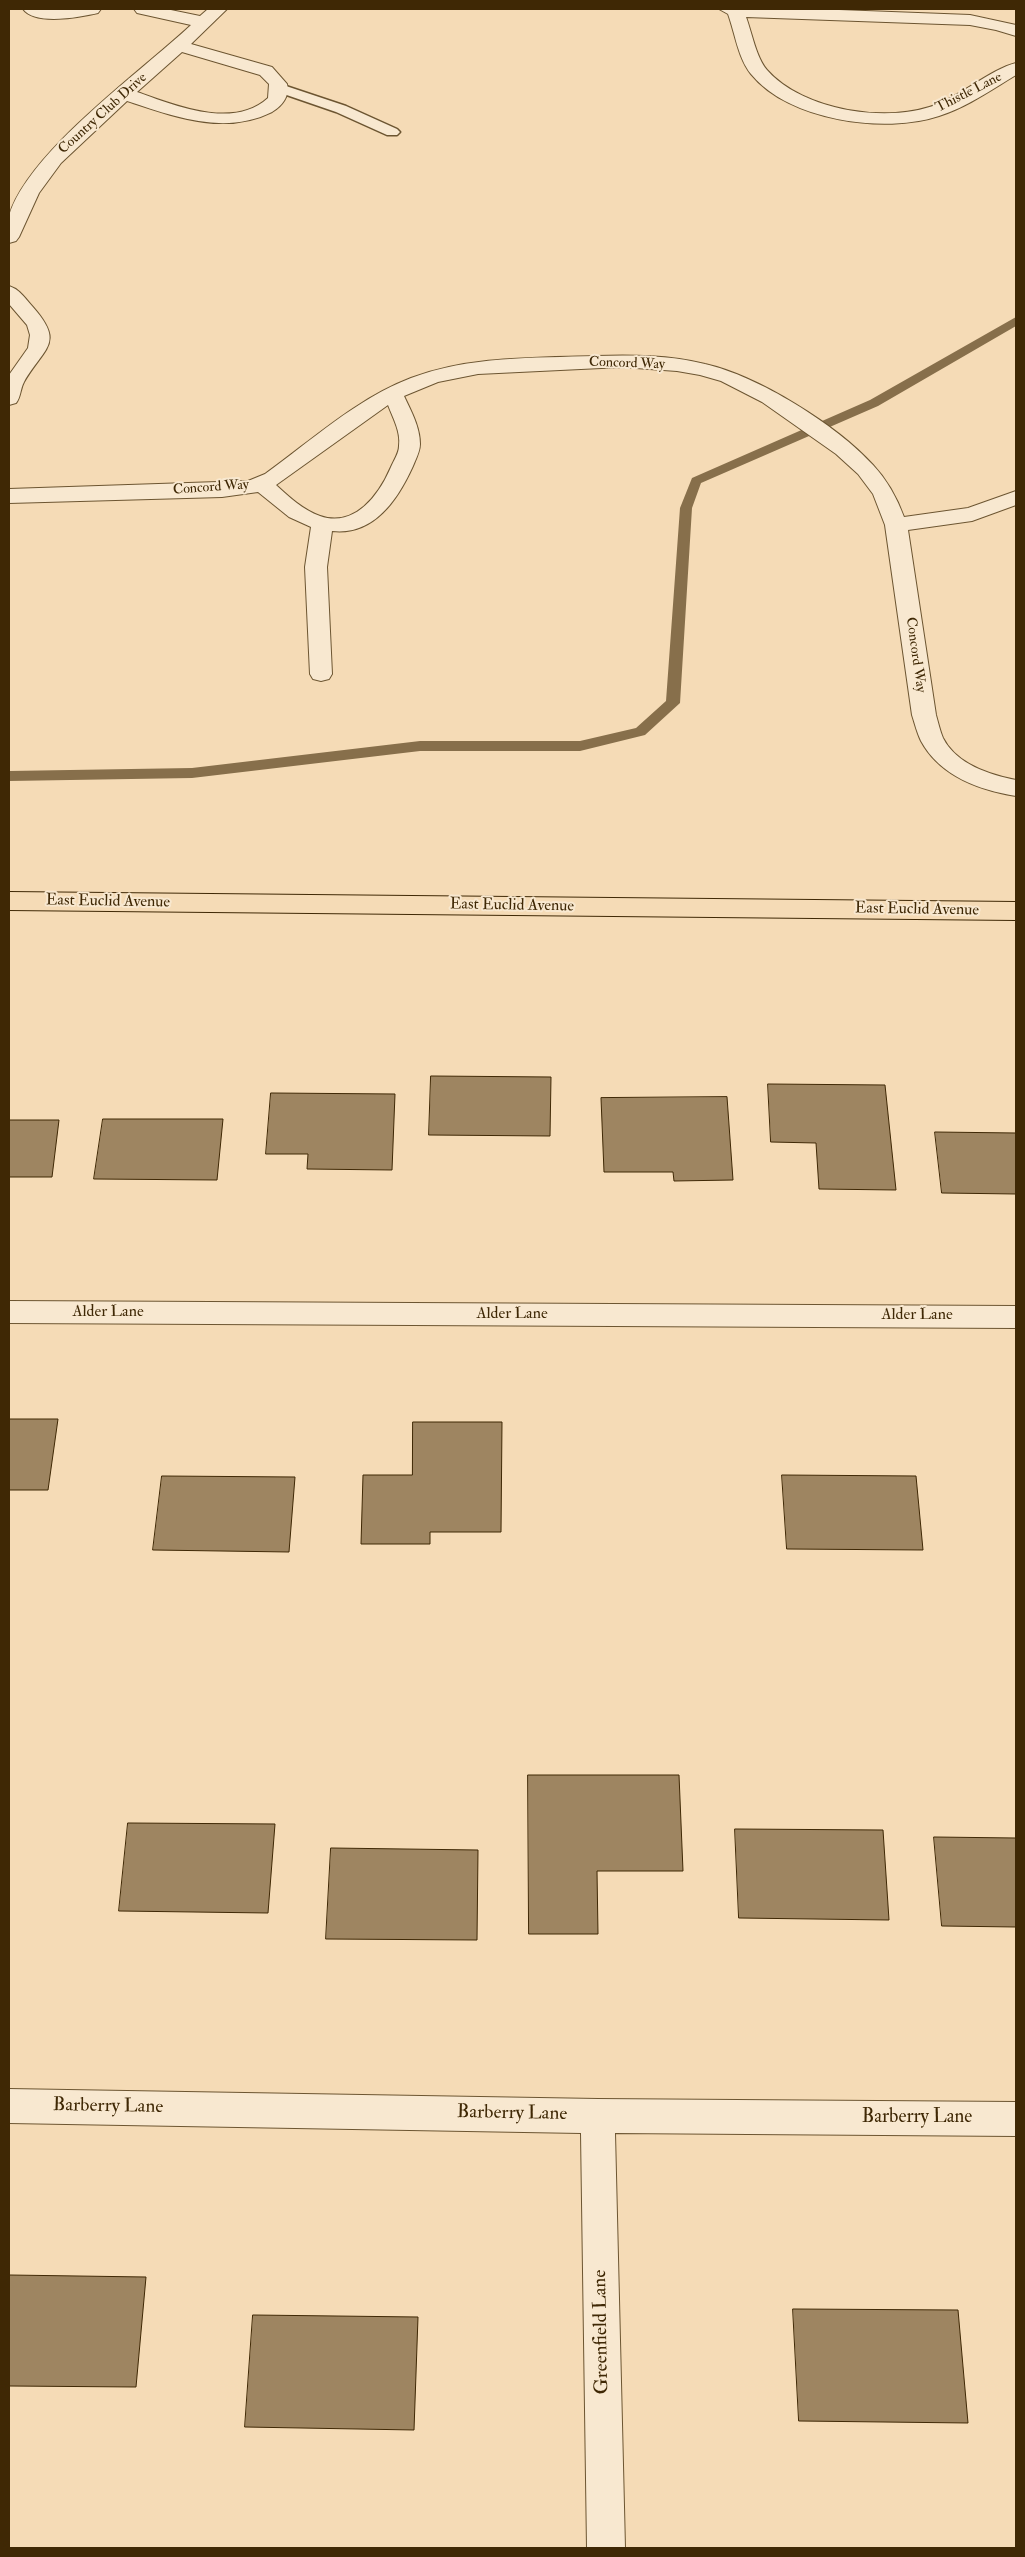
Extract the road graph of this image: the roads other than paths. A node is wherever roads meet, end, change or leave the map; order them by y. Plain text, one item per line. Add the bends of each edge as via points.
1 (32, 9) edge
2 (92, 9) edge
3 (143, 9) edge
4 (218, 9) edge
5 (732, 10) edge
6 (203, 22) junction
7 (1016, 31) edge
8 (179, 46) junction
9 (1016, 68) edge
10 (280, 88) junction
11 (124, 94) junction
12 (392, 132) dead end
13 (9, 237) edge
14 (9, 292) edge
15 (393, 394) junction
16 (9, 399) edge
17 (261, 483) junction
18 (9, 496) edge
19 (1016, 498) edge
20 (322, 524) junction
21 (896, 525) junction
22 (320, 674) dead end
23 (1016, 788) edge
24 (9, 901) edge
25 (1016, 911) edge
26 (9, 1312) edge
27 (1016, 1317) edge
28 (9, 2106) edge
29 (598, 2116) junction
30 (1016, 2119) edge
31 (606, 2548) edge

1 - 2 street via 54,14
3 - 6 street
4 - 6 street, Country Club Drive
5 - 7 street, Thistle Lane via 970,20
5 - 9 street, Thistle Lane via 758,71 775,88 803,103 838,113 868,118 922,116 949,106
6 - 8 street, Country Club Drive
8 - 10 street via 266,71 277,79
8 - 11 street, Country Club Drive
10 - 11 street via 278,98 255,113 209,118
10 - 12 lane via 341,109
11 - 13 street, Country Club Drive via 54,159 30,192
14 - 16 street via 37,324 40,335 38,348 13,383
15 - 17 street, Concord Way via 272,479
15 - 20 street via 407,425 410,446 393,490 371,514 346,523
15 - 21 street, Concord Way via 452,372 496,366 613,361 659,364 720,375 752,388 836,442 876,480 890,504
17 - 18 street, Concord Way via 222,490
17 - 20 street via 289,507
19 - 21 street via 972,514
20 - 22 street via 316,567
21 - 23 street, Concord Way via 924,715 933,741 949,761 973,776
24 - 25 main road, East Euclid Avenue
26 - 27 street, Alder Lane
28 - 29 street, Barberry Lane
29 - 30 street, Barberry Lane
29 - 31 street, Greenfield Lane

